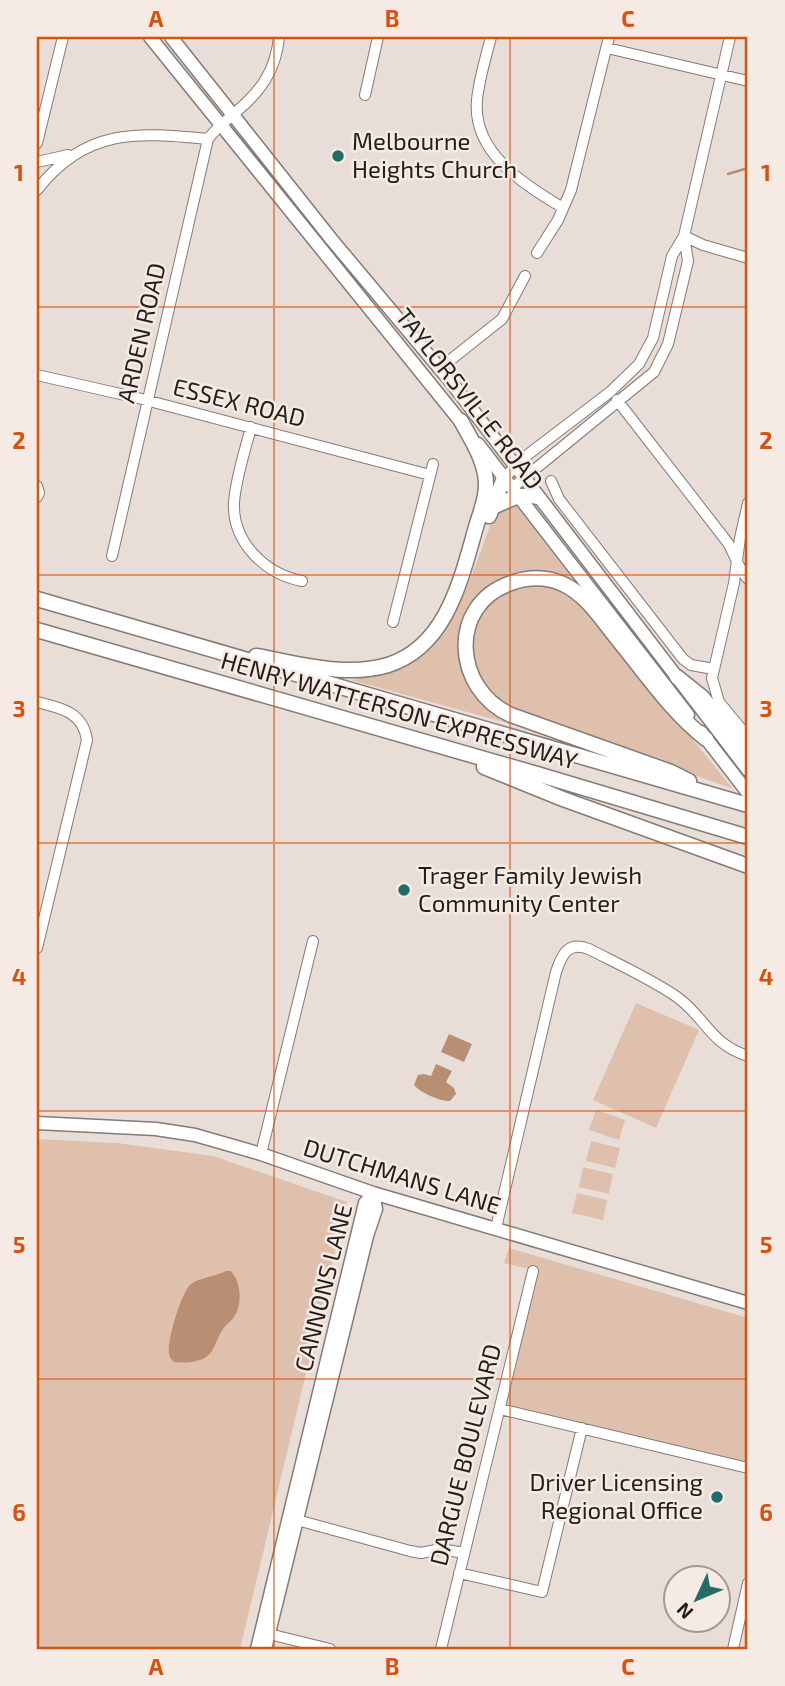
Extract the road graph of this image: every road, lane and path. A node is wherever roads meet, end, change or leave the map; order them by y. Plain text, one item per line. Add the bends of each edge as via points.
1 (62, 37) edge
2 (150, 37) edge
3 (171, 37) edge
4 (279, 37) edge
5 (378, 37) edge
6 (491, 37) edge
7 (609, 37) edge
8 (730, 37) edge
9 (607, 48) junction
10 (722, 75) junction
11 (748, 81) edge
12 (365, 95) dead end
13 (233, 114) junction
14 (221, 124) junction
15 (208, 139) junction
16 (37, 144) edge
17 (72, 154) junction
18 (37, 162) edge
19 (37, 190) edge
20 (563, 208) junction
21 (684, 236) junction
22 (537, 253) dead end
23 (748, 258) edge
24 (525, 276) dead end
25 (439, 369) junction
26 (37, 375) edge
27 (610, 392) junction
28 (147, 401) junction
29 (619, 403) junction
30 (461, 421) junction
31 (251, 427) junction
32 (433, 464) dead end
33 (430, 475) junction
34 (524, 479) junction
35 (551, 481) dead end
36 (512, 482) junction
37 (37, 486) edge
38 (37, 497) edge
39 (537, 497) junction
40 (748, 502) edge
41 (493, 507) junction
42 (112, 556) dead end
43 (468, 559) junction
44 (738, 561) junction
45 (748, 579) edge
46 (302, 581) dead end
47 (37, 599) edge
48 (393, 622) dead end
49 (37, 630) edge
50 (202, 647) junction
51 (714, 669) junction
52 (677, 677) junction
53 (37, 702) edge
54 (748, 737) edge
55 (706, 739) junction
56 (422, 741) junction
57 (748, 752) edge
58 (748, 769) edge
59 (740, 800) edge
60 (748, 838) edge
61 (748, 866) edge
62 (313, 942) dead end
63 (37, 948) edge
64 (748, 1056) edge
65 (37, 1124) edge
66 (261, 1154) junction
67 (373, 1193) junction
68 (496, 1228) junction
69 (533, 1271) dead end
70 (748, 1303) edge
71 (500, 1409) junction
72 (582, 1428) junction
73 (748, 1468) edge
74 (293, 1519) junction
75 (464, 1553) junction
76 (459, 1573) junction
77 (748, 1583) edge
78 (265, 1633) junction
79 (257, 1649) edge
80 (265, 1649) edge
81 (330, 1649) edge
82 (441, 1649) edge
83 (733, 1649) edge

1 - 16 street
2 - 14 main road, TAYLORSVILLE ROAD
3 - 13 main road, TAYLORSVILLE ROAD
4 - 13 street, ARDEN ROAD via 267,81
5 - 12 street
6 - 20 street via 477,99 482,138 505,167
7 - 9 street
8 - 10 street
9 - 10 street
9 - 20 street
10 - 11 street
10 - 21 street
13 - 14 street, ARDEN ROAD
13 - 25 main road, TAYLORSVILLE ROAD
14 - 15 street, ARDEN ROAD
14 - 30 main road, TAYLORSVILLE ROAD
15 - 17 street via 128,136
15 - 28 street, ARDEN ROAD
17 - 18 street
17 - 19 street
20 - 22 street
21 - 23 street
21 - 27 street via 672,256 649,347 633,371
21 - 29 street via 688,261 662,360
24 - 25 street via 502,319
25 - 36 main road, TAYLORSVILLE ROAD
26 - 28 street, ESSEX ROAD
27 - 29 street
27 - 36 street
28 - 31 street, ESSEX ROAD
28 - 42 street, ARDEN ROAD
29 - 34 street
29 - 44 street
30 - 36 main road, TAYLORSVILLE ROAD
30 - 43 highway via 477,450 486,485
31 - 33 street, ESSEX ROAD
31 - 46 street via 234,498 239,528 262,563 284,577
32 - 33 street
33 - 48 street
34 - 36 main road, TAYLORSVILLE ROAD
34 - 39 main road, TAYLORSVILLE ROAD
35 - 51 street, TAYLORSVILLE ROAD via 559,499 678,653 691,665
36 - 39 highway
36 - 41 highway
36 - 41 highway via 508,498
36 - 55 main road, TAYLORSVILLE ROAD
37 - 38 street
39 - 52 main road, TAYLORSVILLE ROAD
40 - 44 street
41 - 43 highway
43 - 50 highway via 438,627 416,650 387,665 344,671
44 - 45 street
44 - 51 street
47 - 50 highway, HENRY WATTERSON EXPRESSWAY
49 - 56 highway, HENRY WATTERSON EXPRESSWAY
50 - 59 highway, HENRY WATTERSON EXPRESSWAY
51 - 54 street via 715,694
52 - 57 highway via 702,697
52 - 58 main road, TAYLORSVILLE ROAD
53 - 63 street via 75,716 87,740
55 - 59 main road, TAYLORSVILLE ROAD
55 - 59 highway via 685,723 593,608 563,584 536,578 507,584 475,614 466,634 467,665 478,688 497,708
56 - 60 highway, HENRY WATTERSON EXPRESSWAY
56 - 61 highway via 563,799
62 - 66 street
64 - 68 street via 722,1044 669,993 589,949 570,948 561,956 556,972
65 - 66 main road, DUTCHMANS LANE via 178,1132
66 - 67 main road, DUTCHMANS LANE
67 - 68 main road, DUTCHMANS LANE
67 - 74 main road, CANNONS LANE via 376,1209
68 - 70 main road, DUTCHMANS LANE
69 - 71 street, DARGUE BOULEVARD
71 - 72 street
71 - 75 street, DARGUE BOULEVARD
72 - 73 street
72 - 76 street via 542,1592
74 - 75 street via 410,1552 441,1549
74 - 78 main road, CANNONS LANE
75 - 76 street, DARGUE BOULEVARD
76 - 82 street, DARGUE BOULEVARD
77 - 83 street
78 - 79 main road, CANNONS LANE
78 - 80 main road, CANNONS LANE
78 - 81 street

